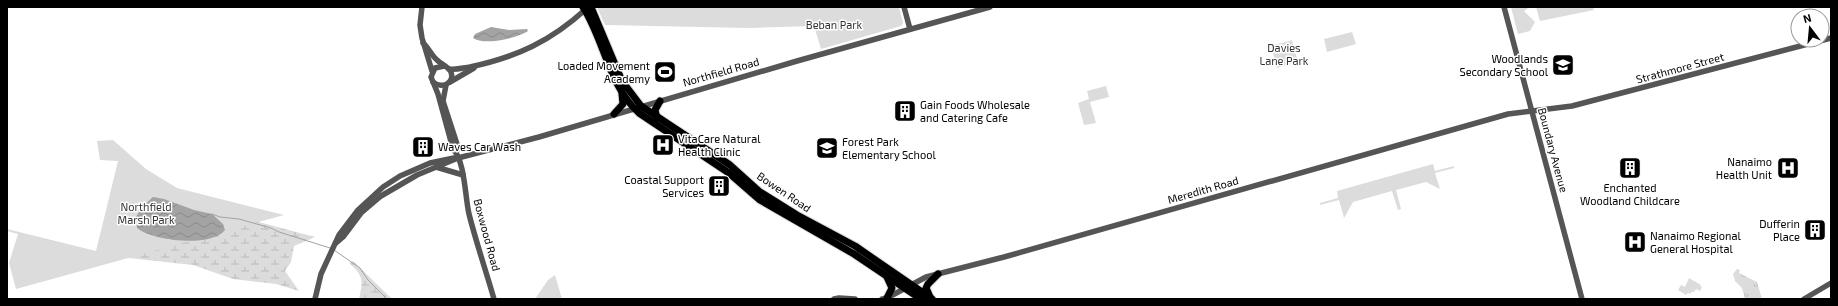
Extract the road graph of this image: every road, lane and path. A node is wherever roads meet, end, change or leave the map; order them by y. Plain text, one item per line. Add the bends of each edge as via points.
1 (422, 7) edge
2 (904, 7) edge
3 (990, 7) edge
4 (1504, 7) edge
5 (587, 8) edge
6 (910, 29) junction
7 (1831, 38) edge
8 (423, 43) junction
9 (476, 67) junction
10 (446, 68) junction
11 (432, 71) junction
12 (433, 82) junction
13 (448, 83) junction
14 (620, 90) junction
15 (660, 101) junction
16 (638, 107) junction
17 (1532, 111) junction
18 (614, 114) junction
19 (657, 118) junction
20 (457, 155) junction
21 (435, 167) junction
22 (462, 175) junction
23 (336, 243) junction
24 (884, 274) junction
25 (938, 274) junction
26 (1831, 283) edge
27 (913, 285) junction
28 (906, 289) junction
29 (931, 298) edge
30 (315, 299) edge
31 (494, 299) edge
32 (834, 299) edge
33 (855, 299) edge
34 (885, 299) edge
35 (921, 299) edge
36 (1582, 299) edge
37 (1804, 299) edge

1 - 8 street via 420,24
2 - 6 street
3 - 6 street, Northfield Road
4 - 17 street, Boundary Avenue
5 - 9 street via 566,27 540,43
5 - 14 main road, Bowen Road
5 - 16 main road, Bowen Road via 622,81
6 - 15 street, Northfield Road
7 - 17 street, Strathmore Street via 1572,106
8 - 10 street
8 - 11 street
9 - 10 street via 458,70
9 - 13 street
10 - 11 street via 437,66
10 - 13 street via 451,74
11 - 12 street
12 - 13 street via 441,86
12 - 20 street, Boxwood Road
13 - 20 street, Boxwood Road via 443,101 458,147
14 - 16 main road, Bowen Road
14 - 18 main road via 623,104
15 - 16 street, Northfield Road
15 - 19 main road via 655,110
16 - 18 street, Northfield Road
16 - 19 main road, Bowen Road
16 - 24 main road, Bowen Road via 729,173 760,200
17 - 25 street, Meredith Road via 1508,114
17 - 36 street, Boundary Avenue
18 - 20 street, Northfield Road via 539,137
19 - 27 main road, Bowen Road via 730,165 760,192 855,246
20 - 21 street, Northfield Road
20 - 22 street, Boxwood Road
20 - 23 street, Northfield Road via 430,163 400,176 383,187 358,210
21 - 22 street
21 - 23 street, Northfield Road via 381,196 361,213
22 - 31 street, Boxwood Road via 469,213
23 - 30 street, Northfield Road via 321,274
24 - 28 main road, Bowen Road
24 - 34 main road via 892,288
25 - 27 street, Meredith Road via 926,277
25 - 29 main road via 926,288
26 - 37 street
27 - 28 street, Meredith Road
27 - 29 main road, Bowen Road
28 - 34 street, Meredith Road
28 - 35 main road, Bowen Road
32 - 33 street

